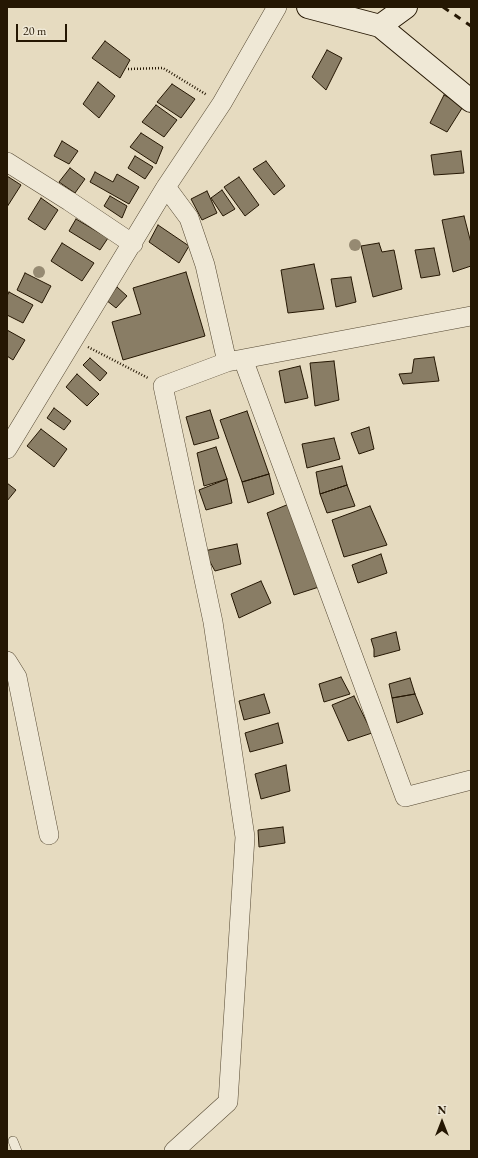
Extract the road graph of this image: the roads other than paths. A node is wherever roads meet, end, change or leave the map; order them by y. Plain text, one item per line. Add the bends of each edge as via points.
1 (277, 7) edge
2 (308, 7) edge
3 (406, 7) edge
4 (380, 26) junction
5 (471, 101) edge
6 (7, 162) edge
7 (166, 187) junction
8 (133, 244) junction
9 (471, 316) edge
10 (235, 360) junction
11 (8, 447) edge
12 (7, 661) edge
13 (471, 780) edge
14 (49, 835) dead end
15 (13, 1141) dead end
16 (17, 1151) edge
17 (174, 1151) edge

1 - 7 street via 222,103
2 - 4 street
3 - 4 street
4 - 5 street
6 - 8 street
7 - 8 street
7 - 10 street via 189,218
8 - 11 street
9 - 10 street
10 - 13 street via 405,797
10 - 17 street via 163,386 213,622 245,837 228,1102
12 - 14 street via 17,677
15 - 16 lane

